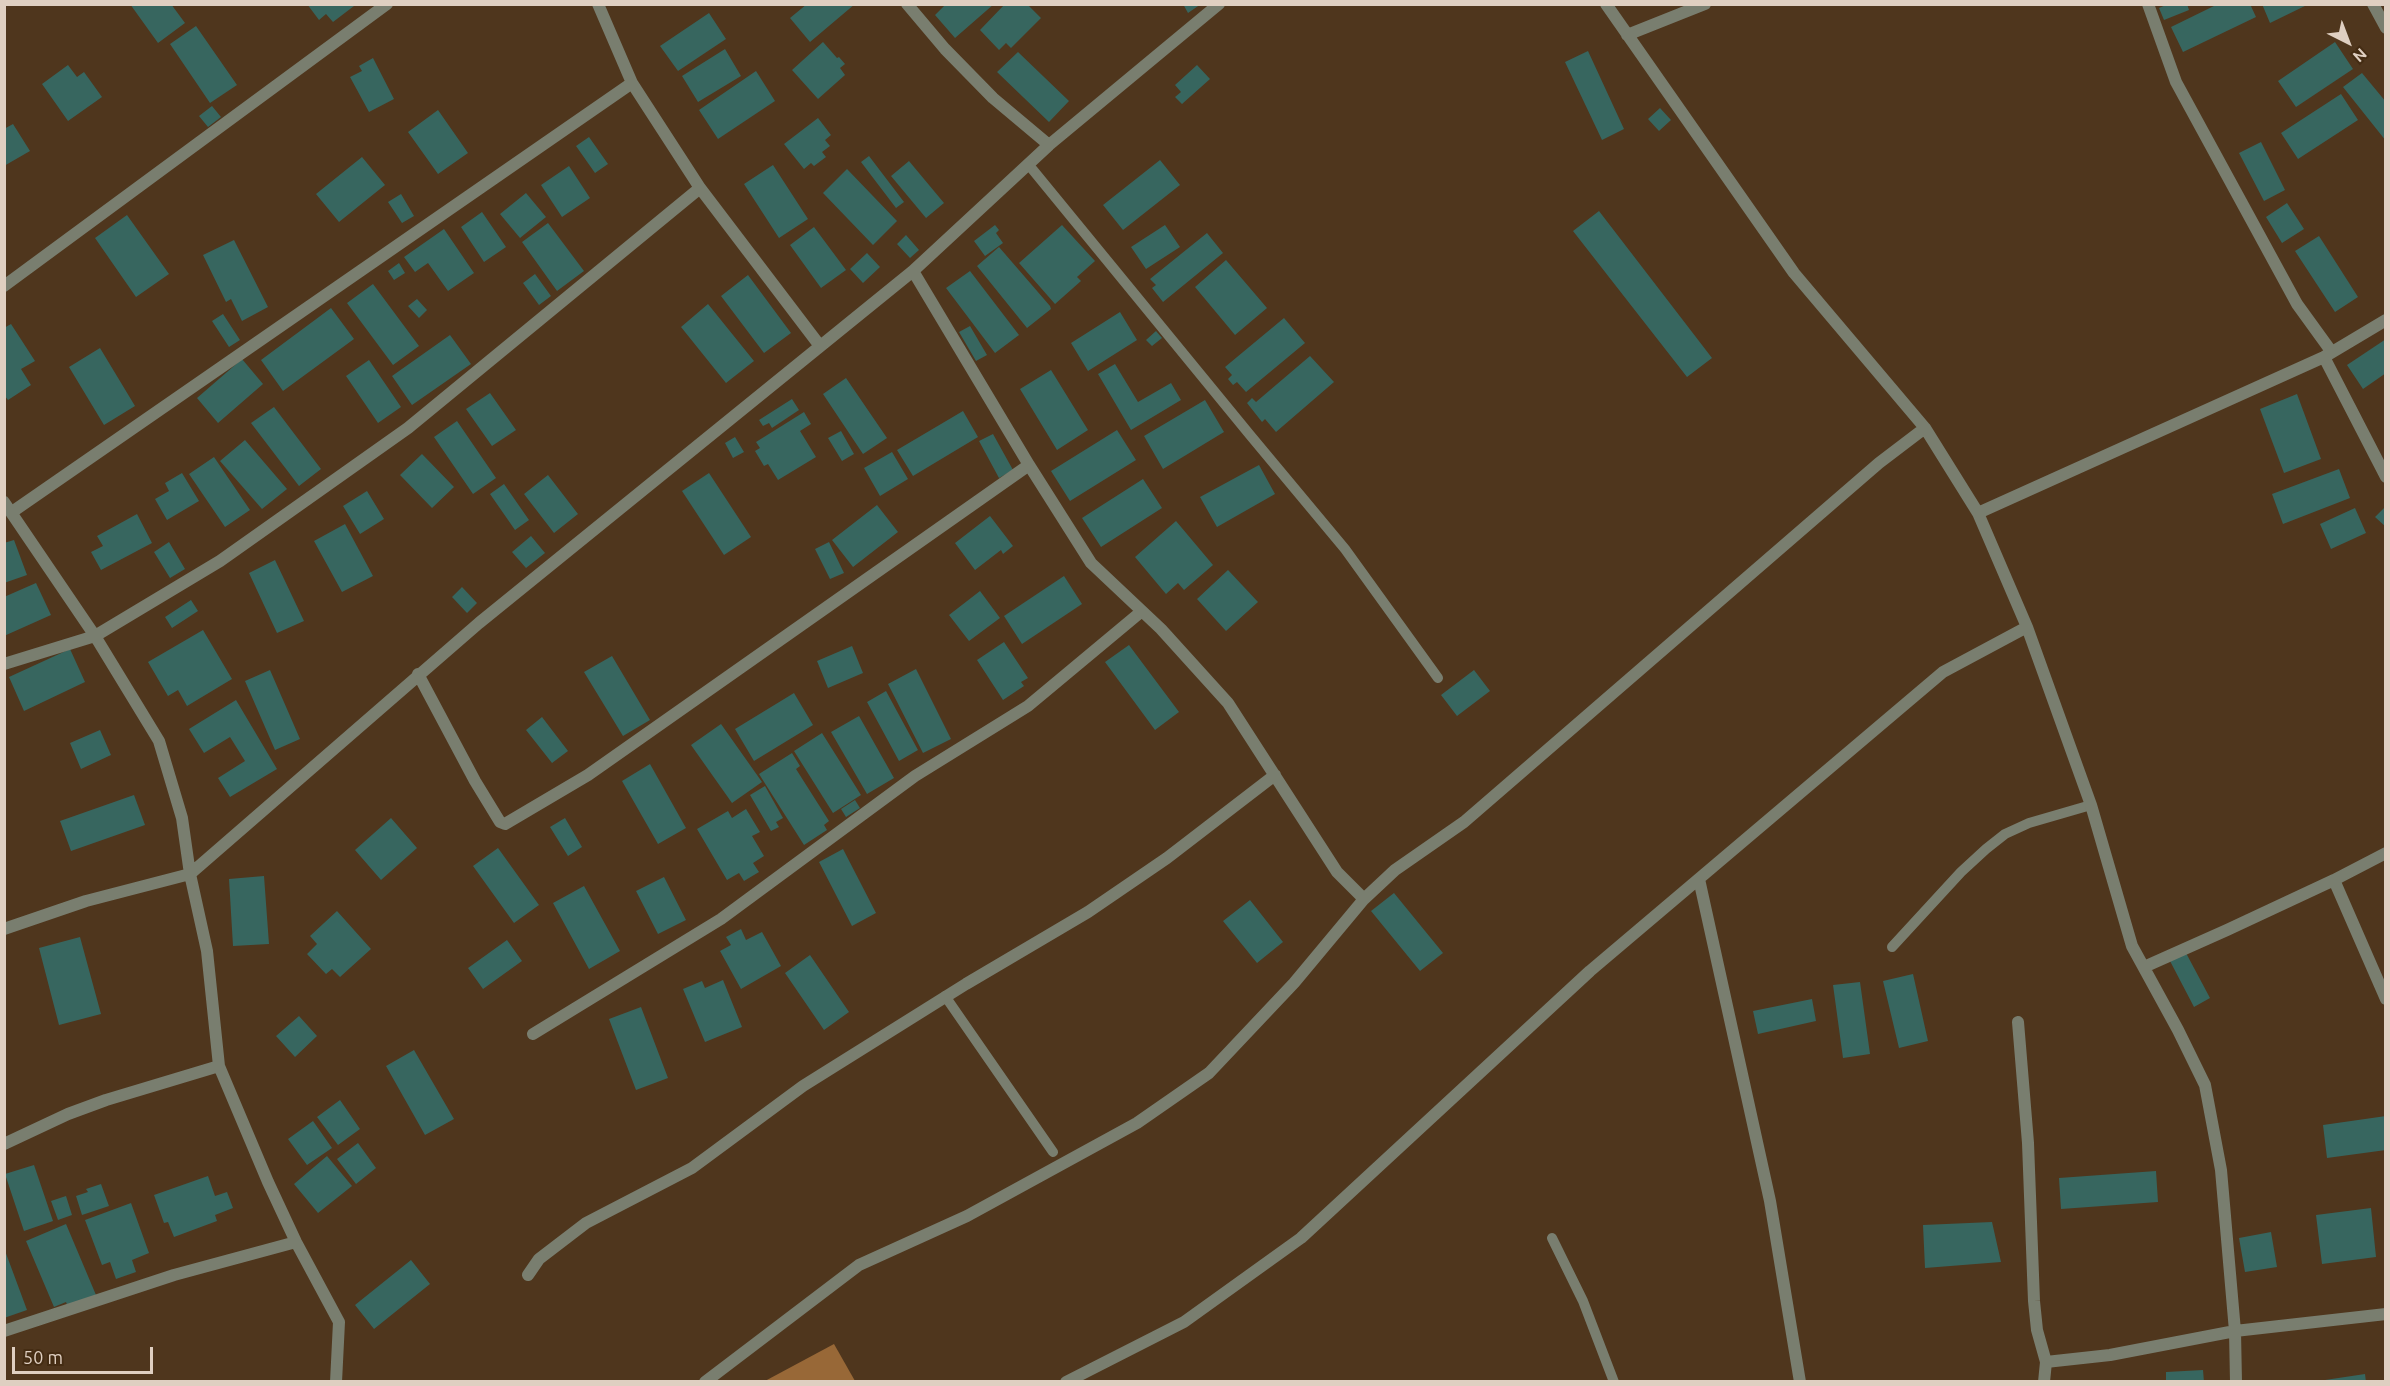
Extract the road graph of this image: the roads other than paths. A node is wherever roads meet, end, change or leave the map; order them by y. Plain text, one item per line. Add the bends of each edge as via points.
1 (387, 4) edge
2 (598, 4) edge
3 (908, 4) edge
4 (1219, 4) edge
5 (1606, 4) edge
6 (1705, 4) edge
7 (2148, 4) edge
8 (2373, 4) edge
9 (2385, 28) edge
10 (1627, 35) junction
11 (632, 83) junction
12 (1048, 145) junction
13 (1028, 164) junction
14 (700, 188) junction
15 (913, 271) junction
16 (4, 286) edge
17 (2385, 320) edge
18 (820, 346) junction
19 (2327, 354) junction
20 (1925, 428) junction
21 (1029, 465) junction
22 (2385, 477) edge
23 (8, 507) edge
24 (1978, 513) junction
25 (1142, 611) junction
26 (2027, 627) junction
27 (95, 636) junction
28 (4, 664) edge
29 (418, 674) junction
30 (1438, 678) dead end
31 (1275, 775) junction
32 (2091, 806) junction
33 (2385, 853) edge
34 (190, 874) junction
35 (1699, 879) junction
36 (2334, 880) junction
37 (1364, 899) junction
38 (4, 929) edge
39 (1892, 947) dead end
40 (2144, 967) junction
41 (945, 996) junction
42 (2385, 999) edge
43 (2018, 1022) dead end
44 (533, 1034) dead end
45 (219, 1066) junction
46 (4, 1143) edge
47 (1053, 1152) dead end
48 (1552, 1238) dead end
49 (296, 1242) junction
50 (528, 1275) dead end
51 (2385, 1314) edge
52 (4, 1331) edge
53 (2235, 1331) junction
54 (2046, 1362) junction
55 (336, 1382) edge
56 (705, 1382) edge
57 (1066, 1382) edge
58 (1614, 1382) edge
59 (1800, 1382) edge
60 (2044, 1382) edge
61 (2236, 1382) edge

1 - 16 street
2 - 11 street
3 - 12 street via 993,98
4 - 12 street
5 - 10 street
6 - 10 street
7 - 19 street via 2176,82
8 - 9 street
10 - 20 street via 1794,273
11 - 14 street
11 - 23 street
12 - 13 street
13 - 15 street
13 - 30 lane via 1345,549
14 - 18 street
14 - 27 street via 408,428 220,561
15 - 18 street
15 - 21 street
17 - 19 street
18 - 29 street
19 - 22 street
19 - 24 street
20 - 24 street
20 - 37 street via 1879,462 1464,822 1395,870
21 - 25 street via 1090,563
21 - 29 street via 588,775 505,824 475,781
23 - 27 street
24 - 26 street
25 - 31 street via 1228,703
25 - 44 street via 1028,706 915,776 721,919
26 - 32 street
26 - 35 street via 1943,672
27 - 28 street
27 - 34 street via 159,741 182,818
29 - 34 street
31 - 37 street via 1337,872
31 - 41 street via 1167,858 1088,912
32 - 39 lane via 2006,834 1961,872
32 - 40 street via 2132,946
33 - 36 street
34 - 38 street via 86,901
34 - 45 street via 207,951
35 - 57 street via 1590,970 1300,1238 1184,1322
35 - 59 street via 1770,1201
36 - 40 street
36 - 42 street
37 - 56 street via 1294,983 1209,1073 1137,1124 967,1215 859,1265
40 - 53 street via 2205,1085 2221,1170
41 - 47 lane
41 - 50 street via 803,1086 692,1168 586,1223 539,1259
43 - 54 street via 2028,1143 2034,1301
45 - 46 street via 68,1114
45 - 49 street
48 - 58 lane
49 - 52 street via 174,1275
49 - 55 street via 339,1322
51 - 53 street
53 - 54 street via 2110,1355
53 - 61 street
54 - 60 street

